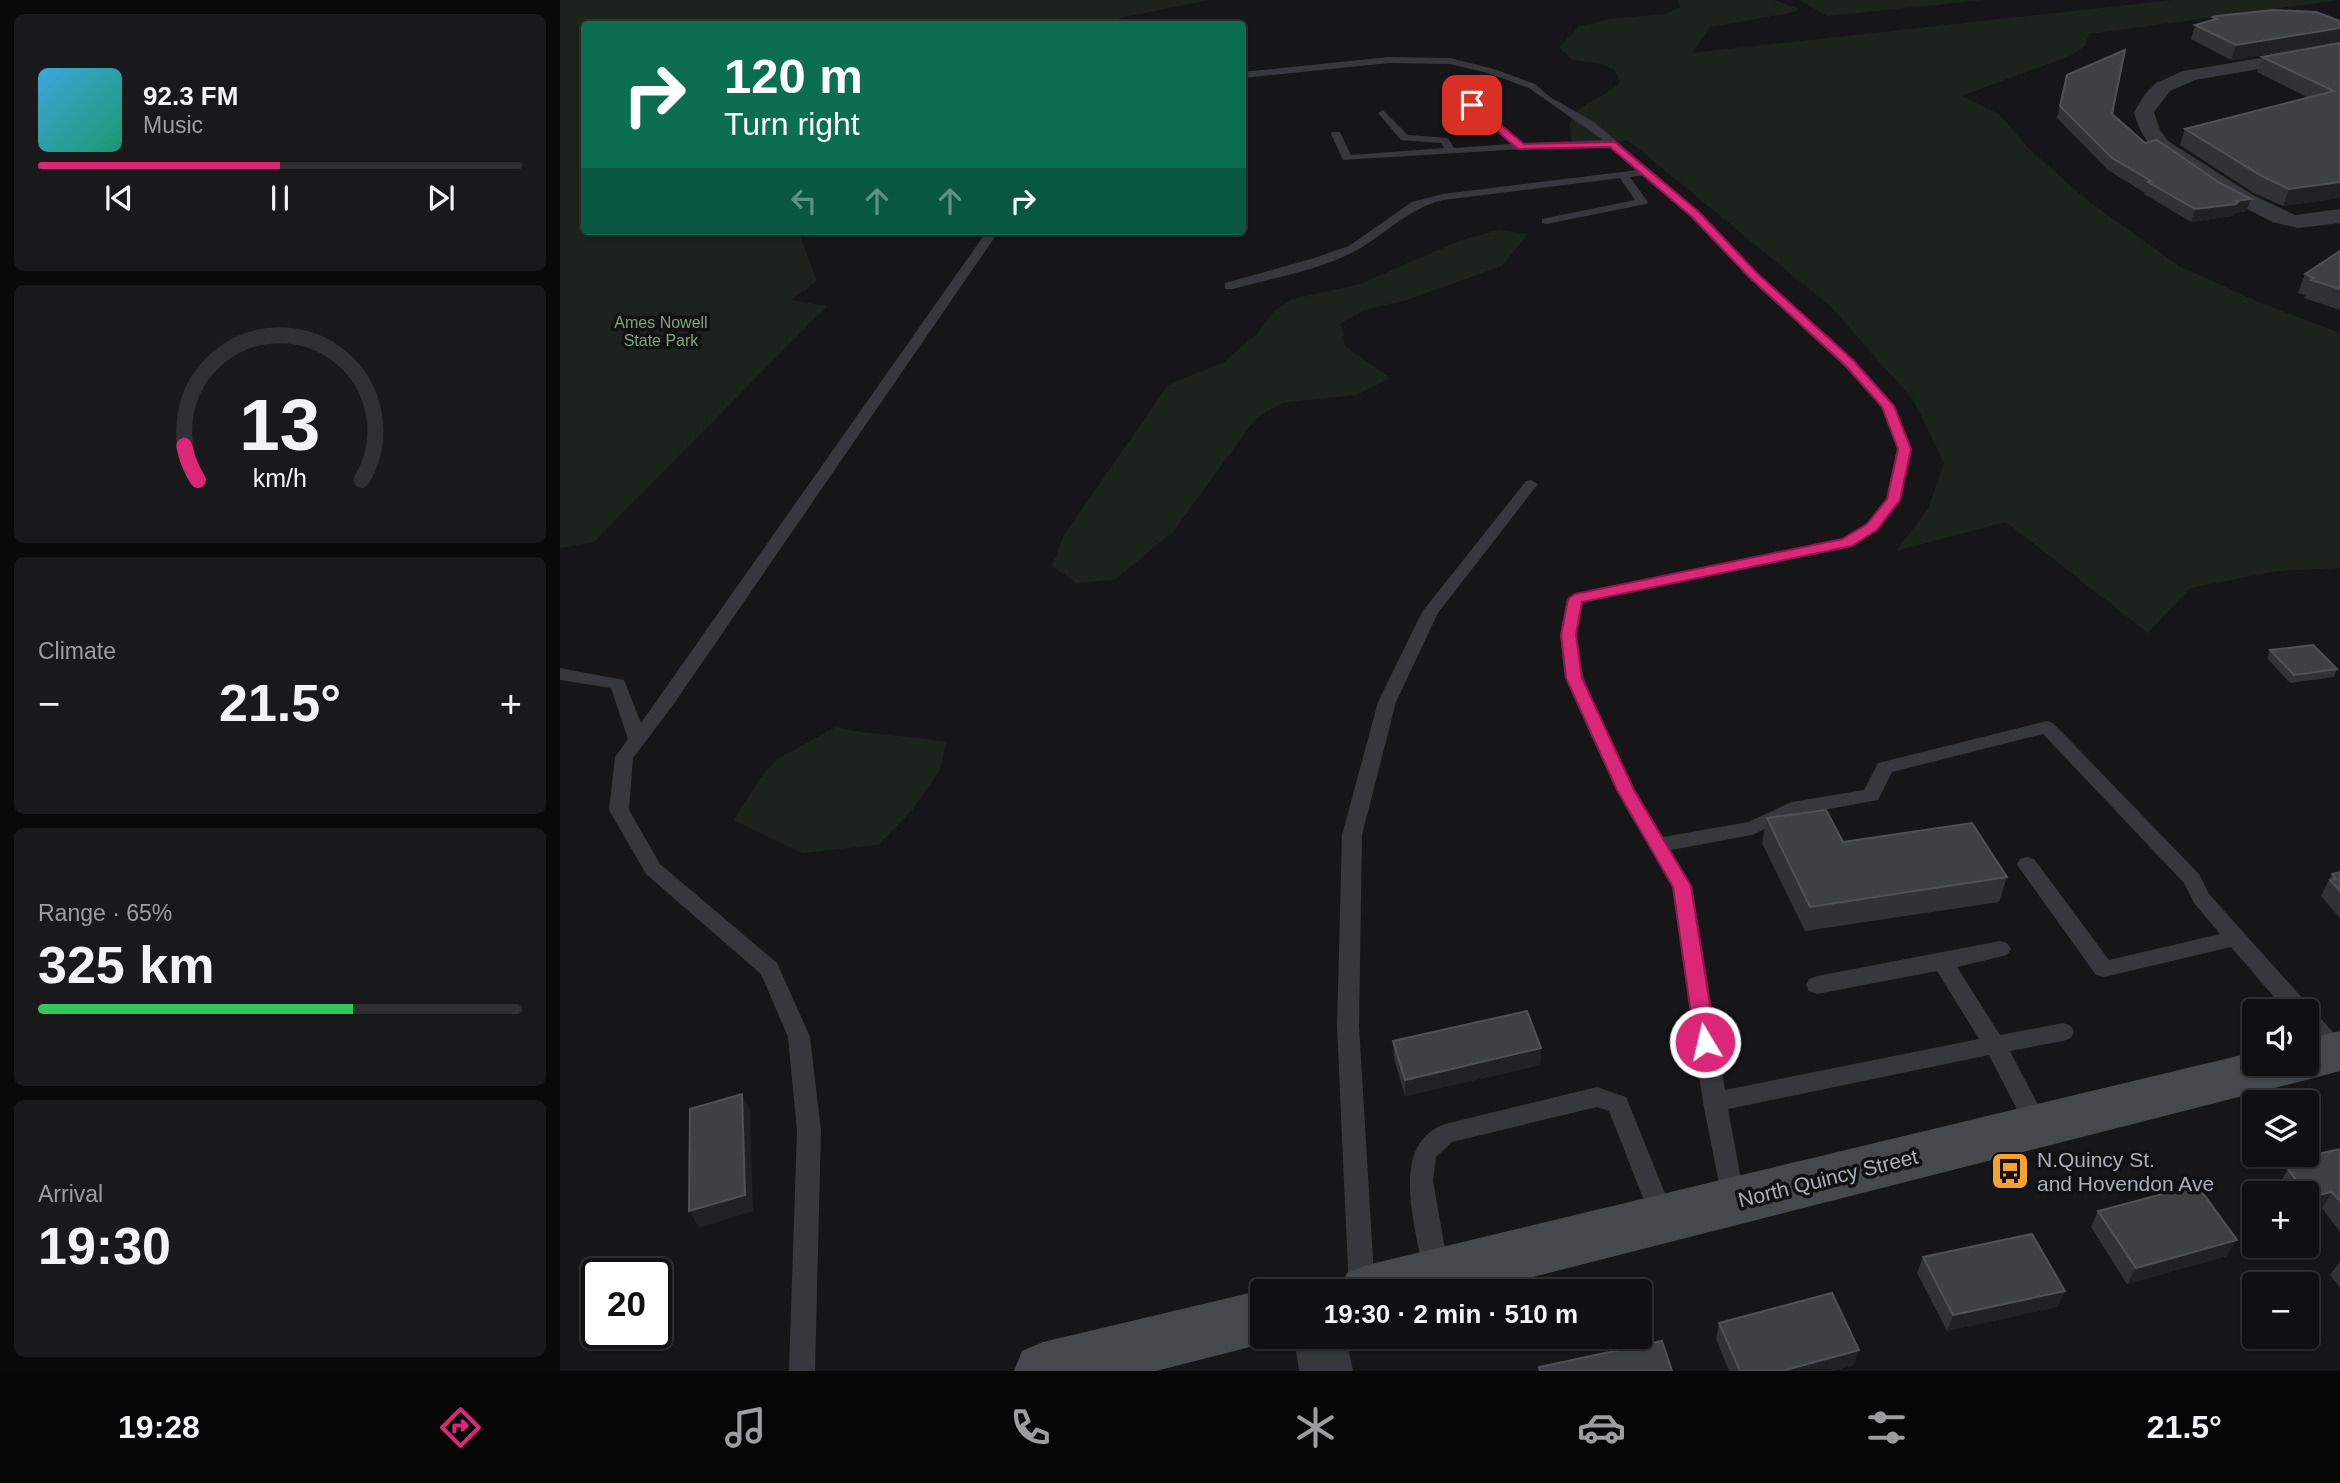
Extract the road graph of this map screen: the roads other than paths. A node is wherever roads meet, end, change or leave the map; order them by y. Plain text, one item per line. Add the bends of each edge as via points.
1 (2340, 50) edge
2 (1246, 75) edge
3 (1472, 105) dead end
4 (1382, 113) dead end
5 (1336, 134) dead end
6 (1612, 144) junction
7 (1521, 147) junction
8 (1451, 151) junction
9 (1646, 172) junction
10 (1623, 175) junction
11 (2340, 216) edge
12 (1546, 221) dead end
13 (990, 235) edge
14 (1229, 286) dead end
15 (1531, 484) dead end
16 (560, 674) edge
17 (638, 740) junction
18 (1658, 845) junction
19 (2027, 864) dead end
20 (2235, 938) junction
21 (2000, 949) dead end
22 (1942, 962) junction
23 (1817, 985) dead end
24 (2289, 999) edge
25 (2063, 1032) dead end
26 (1995, 1045) junction
27 (2242, 1069) edge
28 (1714, 1102) junction
29 (2037, 1126) junction
30 (1733, 1201) junction
31 (1663, 1218) junction
32 (1436, 1274) junction
33 (1364, 1279) edge
34 (1416, 1279) edge
35 (1250, 1320) edge
36 (1322, 1349) edge
37 (803, 1371) edge
38 (1043, 1371) edge
39 (1326, 1371) edge

1 - 11 street via 2190,75 2163,87 2144,112 2160,144 2210,180 2292,222
2 - 6 lane via 1389,60 1450,61 1532,86
3 - 7 lane
4 - 8 lane via 1405,138 1444,140
5 - 8 lane via 1347,158
6 - 7 lane
6 - 9 lane
7 - 8 lane
9 - 10 lane
9 - 18 lane via 1696,214 1753,275 1849,363 1888,406 1905,449 1894,500 1872,527 1847,542 1575,599 1568,635 1574,678 1625,790
10 - 12 lane via 1642,202
10 - 14 lane via 1416,204 1353,248
13 - 17 lane
15 - 33 lane via 1430,612 1387,702 1352,835 1348,1027
16 - 17 lane via 618,684
17 - 37 lane via 625,757 619,810 653,869 769,969 799,1037 809,1131
18 - 20 lane via 1752,828 1792,809 1871,796 1885,767 2047,727 2192,879 2201,898
18 - 28 lane via 1682,886
19 - 20 lane via 2104,969
20 - 24 lane
21 - 22 lane
22 - 23 lane
22 - 26 lane
25 - 26 lane
26 - 28 lane
26 - 29 lane
27 - 29 main road, North Quincy Street
28 - 30 lane
29 - 30 main road, North Quincy Street
30 - 31 main road, North Quincy Street
31 - 32 main road, North Quincy Street
31 - 32 lane via 1618,1104 1597,1097 1470,1128 1445,1135 1425,1152 1421,1181
32 - 34 main road, North Quincy Street
35 - 38 main road
36 - 39 street

